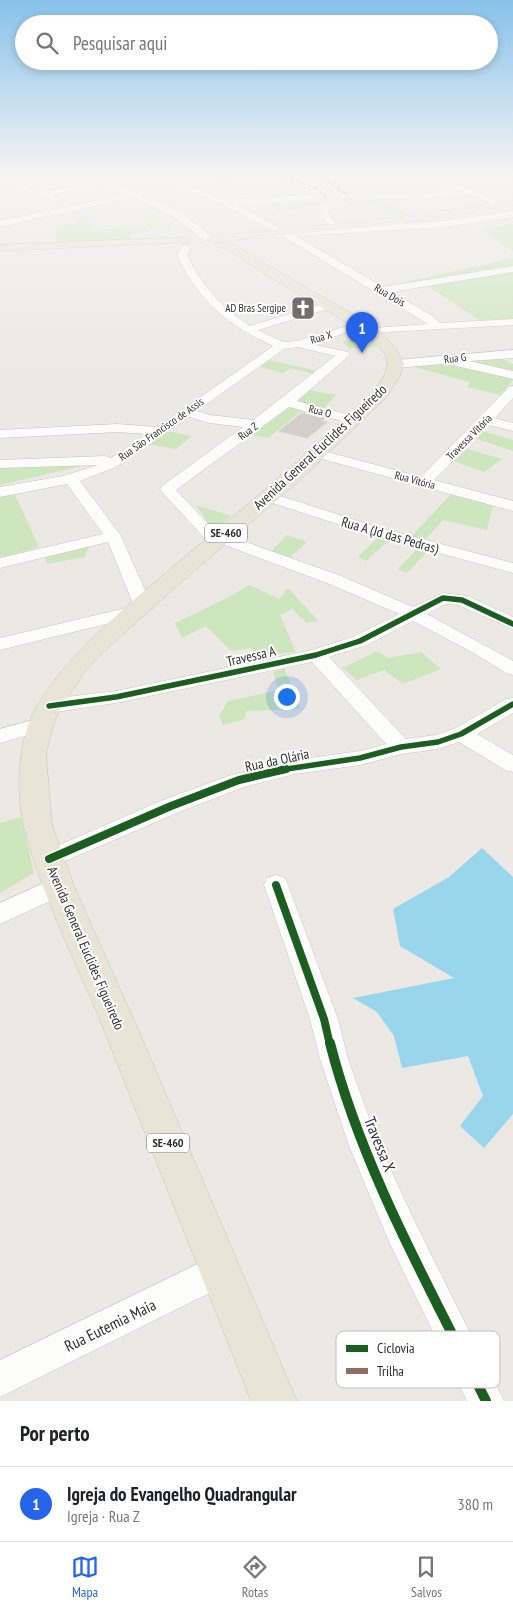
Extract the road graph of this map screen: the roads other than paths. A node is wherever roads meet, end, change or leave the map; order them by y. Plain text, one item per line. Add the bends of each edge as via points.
1 (202, 242) edge
2 (220, 242) edge
3 (222, 242) edge
4 (248, 242) edge
5 (301, 242) edge
6 (205, 245) junction
7 (0, 248) edge
8 (242, 254) junction
9 (265, 269) junction
10 (513, 269) edge
11 (382, 290) junction
12 (327, 306) junction
13 (513, 322) edge
14 (438, 327) junction
15 (366, 328) junction
16 (247, 330) junction
17 (298, 344) junction
18 (281, 346) junction
19 (513, 354) edge
20 (444, 360) junction
21 (396, 364) junction
22 (513, 375) edge
23 (512, 393) edge
24 (287, 402) junction
25 (186, 412) junction
26 (353, 420) junction
27 (486, 420) junction
28 (257, 425) junction
29 (513, 427) edge
30 (160, 430) junction
31 (0, 434) edge
32 (316, 453) junction
33 (120, 459) junction
34 (0, 464) edge
35 (70, 478) junction
36 (424, 482) junction
37 (0, 492) edge
38 (268, 497) junction
39 (513, 506) edge
40 (113, 536) junction
41 (218, 539) junction
42 (0, 563) edge
43 (513, 568) edge
44 (140, 608) junction
45 (413, 613) junction
46 (513, 624) edge
47 (0, 644) edge
48 (316, 654) junction
49 (513, 669) edge
50 (513, 704) edge
51 (49, 706) junction
52 (40, 725) junction
53 (461, 734) junction
54 (0, 736) edge
55 (401, 747) junction
56 (513, 765) edge
57 (54, 873) junction
58 (276, 885) dead end
59 (0, 914) edge
60 (220, 1270) junction
61 (451, 1331) edge
62 (0, 1379) edge
63 (480, 1388) edge
64 (274, 1401) edge
65 (486, 1401) edge

1 - 6 street
2 - 6 main road
3 - 6 main road
4 - 8 main road
5 - 11 street, Rua Dois
6 - 7 main road
6 - 8 main road via 229,247
6 - 9 main road
6 - 16 street via 182,255 197,285 213,304
8 - 9 main road
9 - 12 main road
10 - 11 street
11 - 14 street, Rua Dois
12 - 15 main road
12 - 16 street
13 - 14 street, Rua X
14 - 15 street, Rua X
15 - 17 street, Rua X
15 - 21 main road via 389,348
16 - 18 street
17 - 18 street, Rua X
17 - 24 street, Rua Z via 344,356
18 - 25 street, Rua São Francisco de Assis
19 - 20 street, Rua G
20 - 21 street, Rua G
20 - 22 street
21 - 26 main road, Avenida General Euclides Figueiredo / SE-460 via 386,388
23 - 27 street, Travessa Vitória
24 - 26 street, Rua O
24 - 28 street, Rua Z
25 - 28 street via 209,419
25 - 30 street, Rua São Francisco de Assis
26 - 32 main road, Avenida General Euclides Figueiredo / SE-460
27 - 29 street
27 - 36 street, Travessa Vitória
28 - 41 street, Rua Z via 168,489
30 - 31 street via 117,428
30 - 33 street, Rua São Francisco de Assis
32 - 36 street, Rua Vitória
32 - 38 main road, Avenida General Euclides Figueiredo / SE-460
33 - 34 street
33 - 35 street, Rua São Francisco de Assis
35 - 37 street, Rua São Francisco de Assis
35 - 40 street
36 - 39 street, Rua Vitória
38 - 41 main road, Avenida General Euclides Figueiredo / SE-460
38 - 43 street, Rua A (Jd das Pedras) via 371,530
40 - 42 street
40 - 44 street
41 - 44 main road, Avenida General Euclides Figueiredo / SE-460
41 - 45 street via 308,570
44 - 47 street
44 - 51 main road, Avenida General Euclides Figueiredo / SE-460 via 75,668
45 - 46 street, Travessa A via 448,597 462,600
45 - 48 street, Travessa A via 360,641
45 - 49 street
48 - 51 street, Travessa A via 221,676
48 - 55 street
50 - 53 street, Rua da Olária
51 - 52 main road, Avenida General Euclides Figueiredo / SE-460
52 - 54 street
52 - 57 main road, Avenida General Euclides Figueiredo / SE-460 via 34,754 34,787 38,825
53 - 55 street, Rua da Olária via 438,742
53 - 56 street
55 - 57 street, Rua da Olária via 360,758 295,766 246,778 171,806
57 - 59 street, Rua da Olária
57 - 60 main road, Avenida General Euclides Figueiredo / SE-460
58 - 61 street, Travessa X via 324,1019 364,1146
60 - 62 street, Rua Eutemia Maia
60 - 64 main road, Avenida General Euclides Figueiredo / SE-460
63 - 65 street, Travessa X

